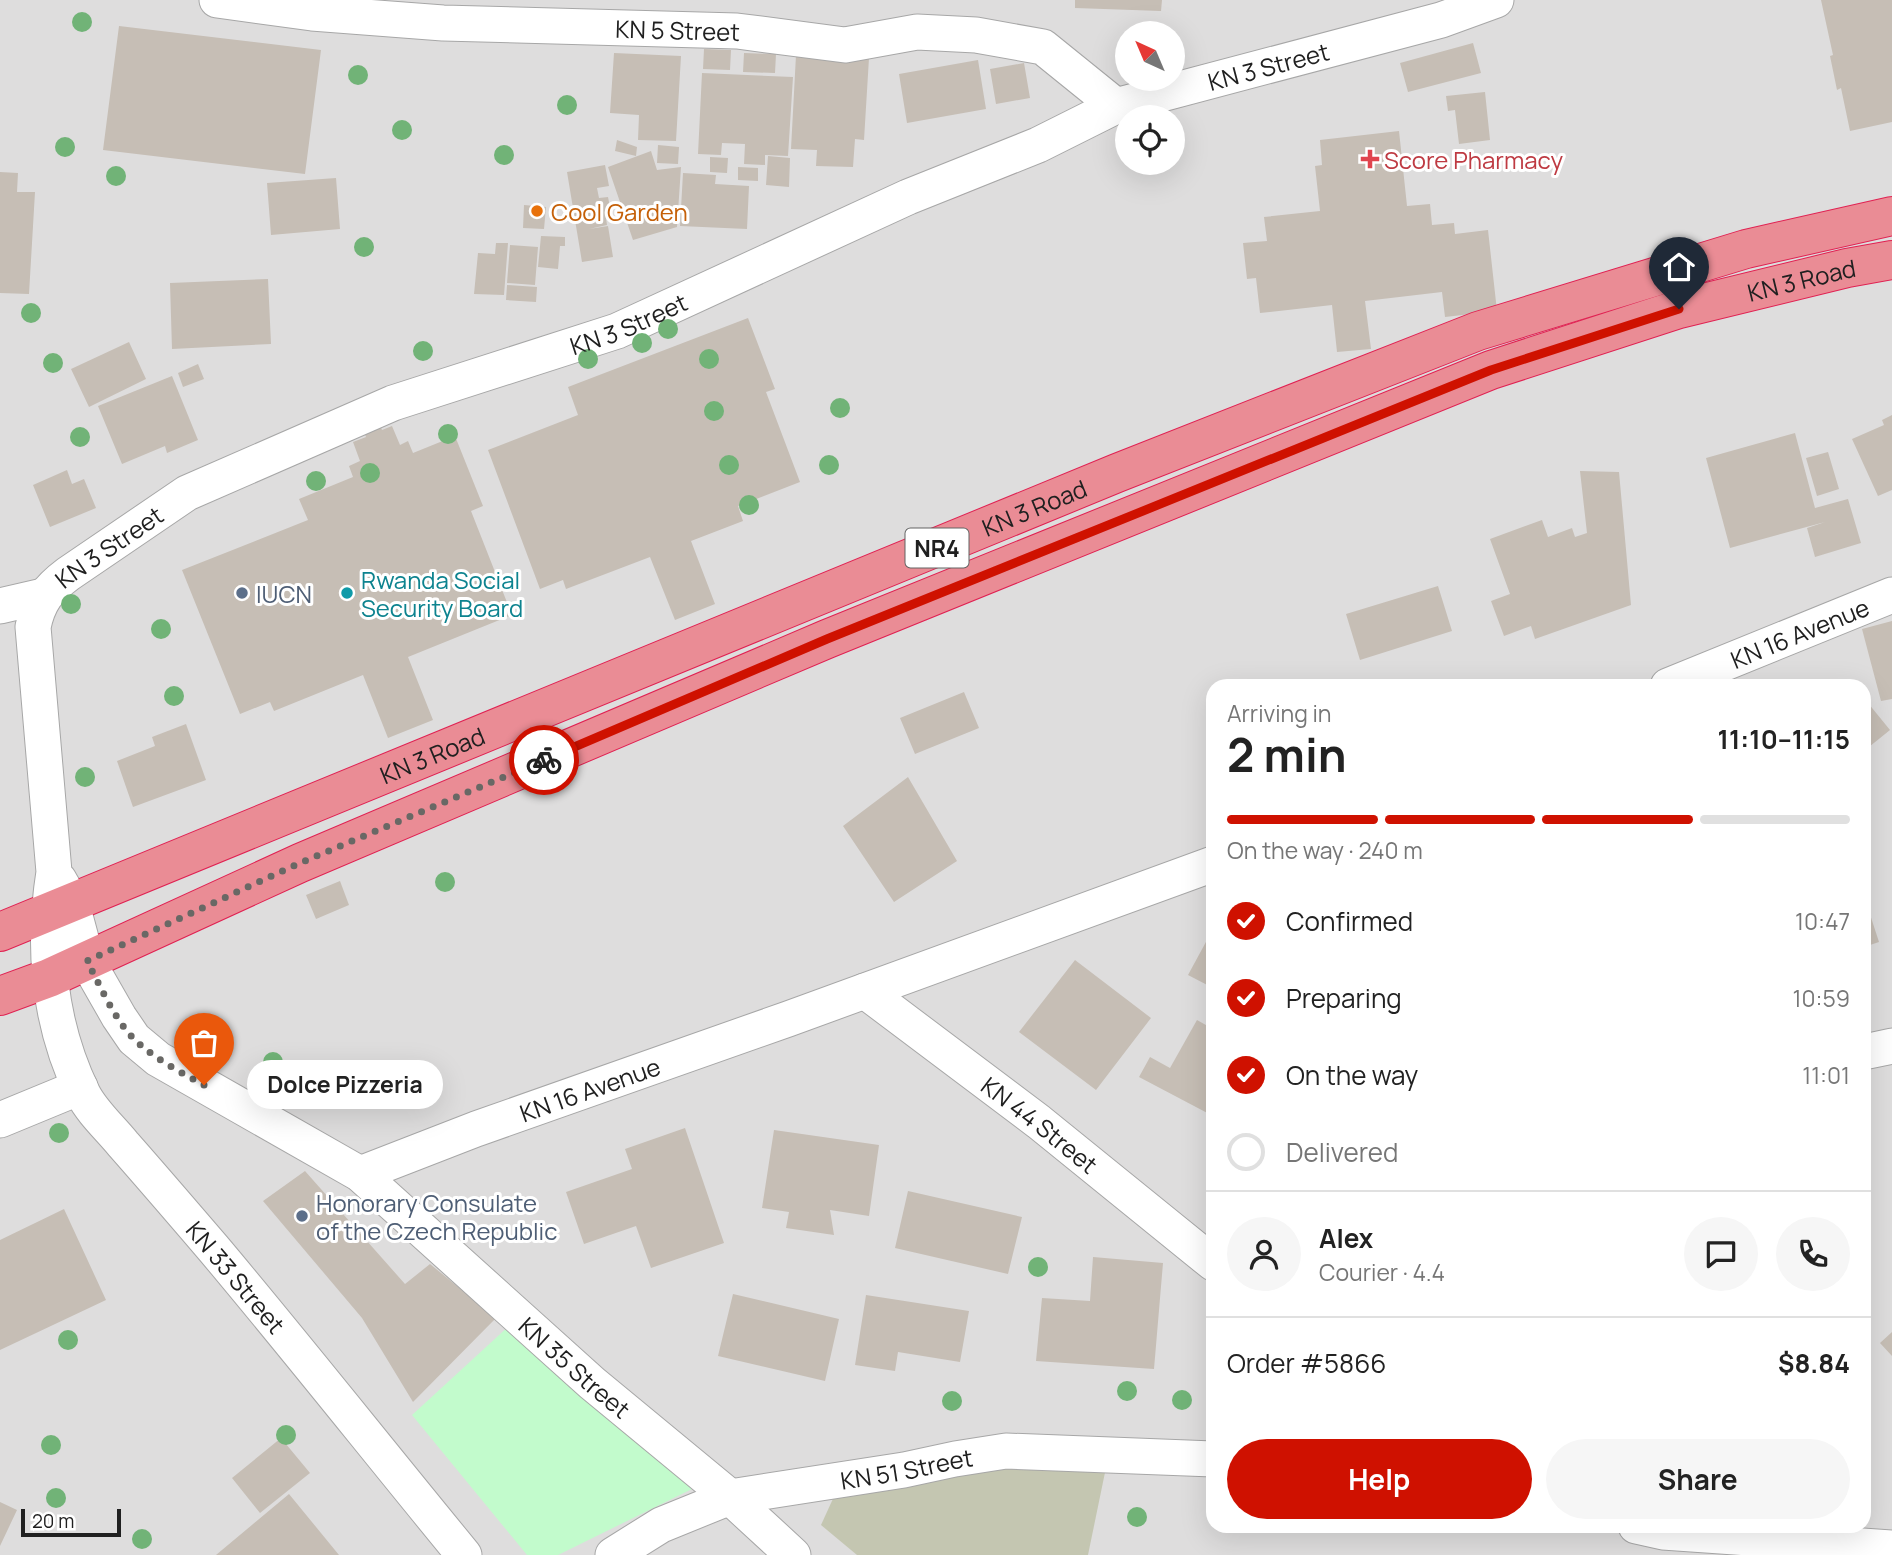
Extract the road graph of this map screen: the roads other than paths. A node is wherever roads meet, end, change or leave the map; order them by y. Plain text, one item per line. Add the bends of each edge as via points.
1 (217, 0) edge
2 (1496, 0) edge
3 (1115, 105) edge
4 (1120, 105) edge
5 (1115, 106) edge
6 (1892, 216) edge
7 (1892, 260) edge
8 (1892, 595) edge
9 (43, 596) junction
10 (0, 606) edge
11 (1685, 679) edge
12 (1206, 867) edge
13 (58, 895) junction
14 (0, 932) edge
15 (87, 961) junction
16 (49, 978) junction
17 (865, 991) junction
18 (0, 996) edge
19 (1892, 1046) edge
20 (1871, 1050) edge
21 (80, 1087) junction
22 (0, 1120) edge
23 (360, 1174) junction
24 (1206, 1257) edge
25 (1206, 1459) edge
26 (730, 1497) junction
27 (1677, 1533) edge
28 (1892, 1548) edge
29 (464, 1555) edge
30 (613, 1555) edge
31 (793, 1555) edge

1 - 3 street, KN 5 Street via 443,23 737,31 845,46 917,32 976,35 1043,47
2 - 4 street, KN 3 Street via 1441,20
5 - 9 street, KN 3 Street via 617,331 393,403 187,493 52,585
6 - 13 highway, KN 3 Road / NR4 via 1746,249 1478,331 1117,473 531,715
7 - 15 highway, KN 3 Road / NR4 via 1679,309 1491,370 827,639 300,863
8 - 11 street, KN 16 Avenue
9 - 10 street
9 - 13 street, KN 3 Street via 33,627
12 - 17 street, KN 16 Avenue
13 - 14 highway, KN 3 Road / NR4
13 - 15 street
13 - 16 street, KN 3 Street
15 - 16 highway, KN 3 Road / NR4
15 - 23 street via 134,1039 158,1059
16 - 18 highway, KN 3 Road / NR4
16 - 21 street, KN 33 Street via 63,1041
17 - 23 street, KN 16 Avenue
17 - 24 street, KN 44 Street via 1039,1122
19 - 20 street
21 - 22 street
21 - 29 street, KN 33 Street
23 - 26 street, KN 35 Street via 592,1382
25 - 26 street, KN 51 Street via 1006,1451
26 - 30 street, KN 51 Street via 661,1525
26 - 31 street, KN 35 Street
27 - 28 street

